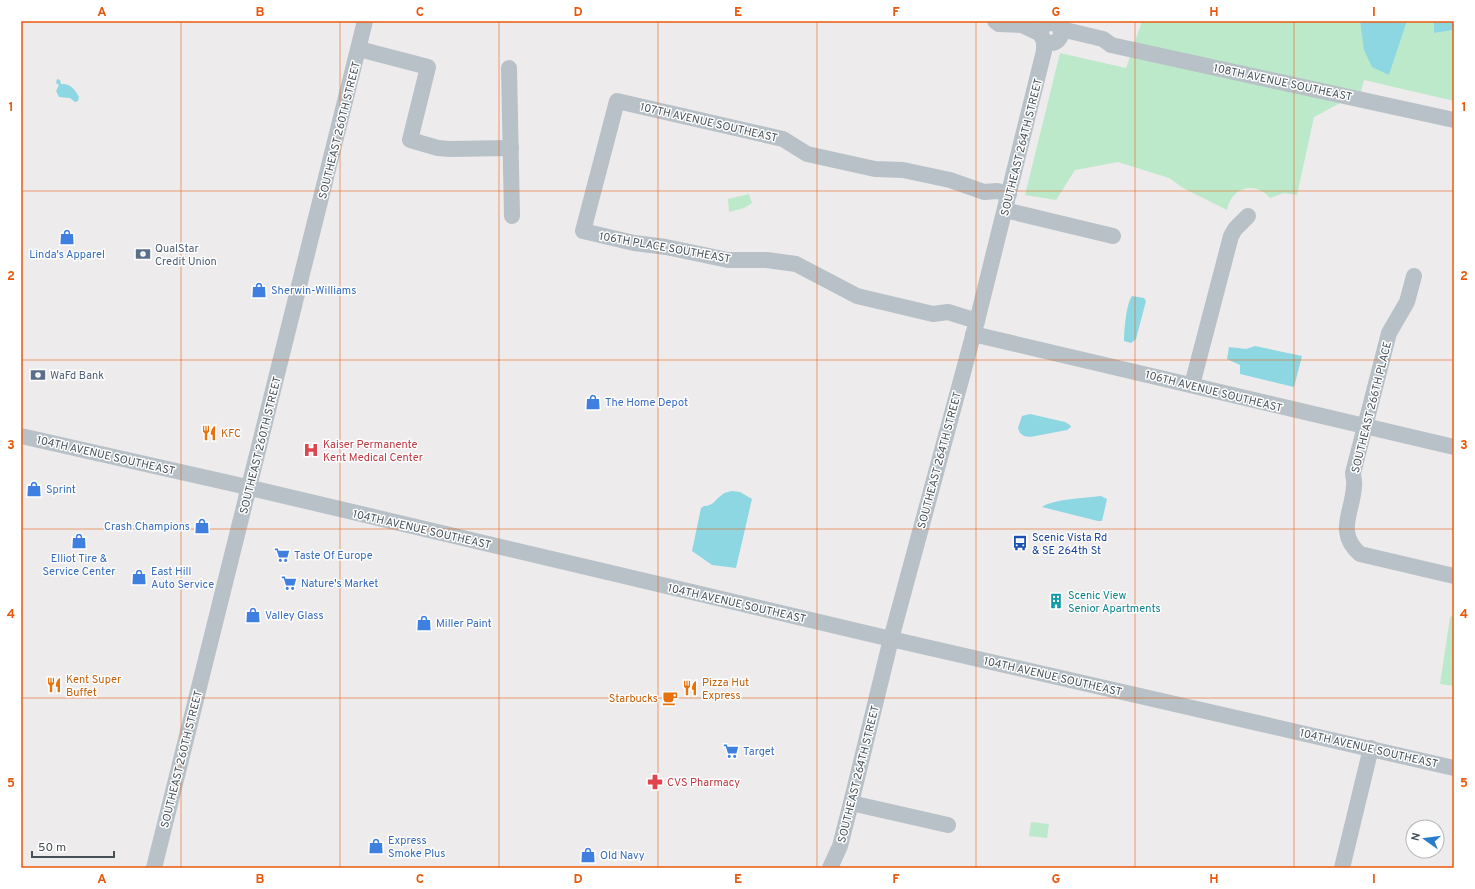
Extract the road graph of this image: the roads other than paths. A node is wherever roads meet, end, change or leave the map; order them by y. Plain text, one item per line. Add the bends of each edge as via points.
1 (365, 21) edge
2 (995, 21) edge
3 (1048, 35) edge
4 (359, 49) junction
5 (509, 68) dead end
6 (1454, 120) edge
7 (511, 148) junction
8 (1009, 194) junction
9 (1005, 210) junction
10 (512, 216) dead end
11 (1248, 216) dead end
12 (583, 231) joint
13 (1113, 236) dead end
14 (1414, 276) dead end
15 (975, 327) junction
16 (1192, 385) junction
17 (1365, 427) junction
18 (21, 436) edge
19 (1454, 447) edge
20 (250, 488) junction
21 (1454, 576) edge
22 (891, 639) junction
23 (1370, 748) junction
24 (1454, 768) edge
25 (851, 803) junction
26 (948, 825) dead end
27 (154, 868) edge
28 (830, 868) edge
29 (1342, 868) edge

1 - 4 street, SOUTHEAST 260TH STREET
2 - 3 street, 108TH AVENUE SOUTHEAST via 999,24 1022,25
3 - 6 street, 108TH AVENUE SOUTHEAST via 1100,48 1111,45
3 - 8 street, SOUTHEAST 264TH STREET
4 - 7 street via 428,67 410,140 450,149
4 - 20 street, SOUTHEAST 260TH STREET
5 - 7 street
7 - 10 street
8 - 9 street, SOUTHEAST 264TH STREET
8 - 12 street, 107TH AVENUE SOUTHEAST via 998,191 984,192 950,180 903,170 875,169 807,154 783,139 617,101
9 - 13 street
9 - 15 street, SOUTHEAST 264TH STREET
11 - 16 street via 1231,236
12 - 15 street, 106TH PLACE SOUTHEAST via 728,260 767,260 796,264 857,296 933,314 948,312
14 - 17 street, SOUTHEAST 266TH PLACE via 1407,302 1389,334
15 - 16 street, 106TH AVENUE SOUTHEAST
15 - 22 street, SOUTHEAST 264TH STREET
16 - 17 street, 106TH AVENUE SOUTHEAST
17 - 19 street, 106TH AVENUE SOUTHEAST
17 - 21 street, SOUTHEAST 266TH PLACE via 1353,473 1354,485 1346,523 1350,542 1360,554
18 - 20 street, 104TH AVENUE SOUTHEAST
20 - 22 street, 104TH AVENUE SOUTHEAST
20 - 27 street, SOUTHEAST 260TH STREET
22 - 23 street, 104TH AVENUE SOUTHEAST
22 - 25 street, SOUTHEAST 264TH STREET
23 - 24 street, 104TH AVENUE SOUTHEAST
23 - 29 street
25 - 26 street
25 - 28 street, SOUTHEAST 264TH STREET via 840,846

